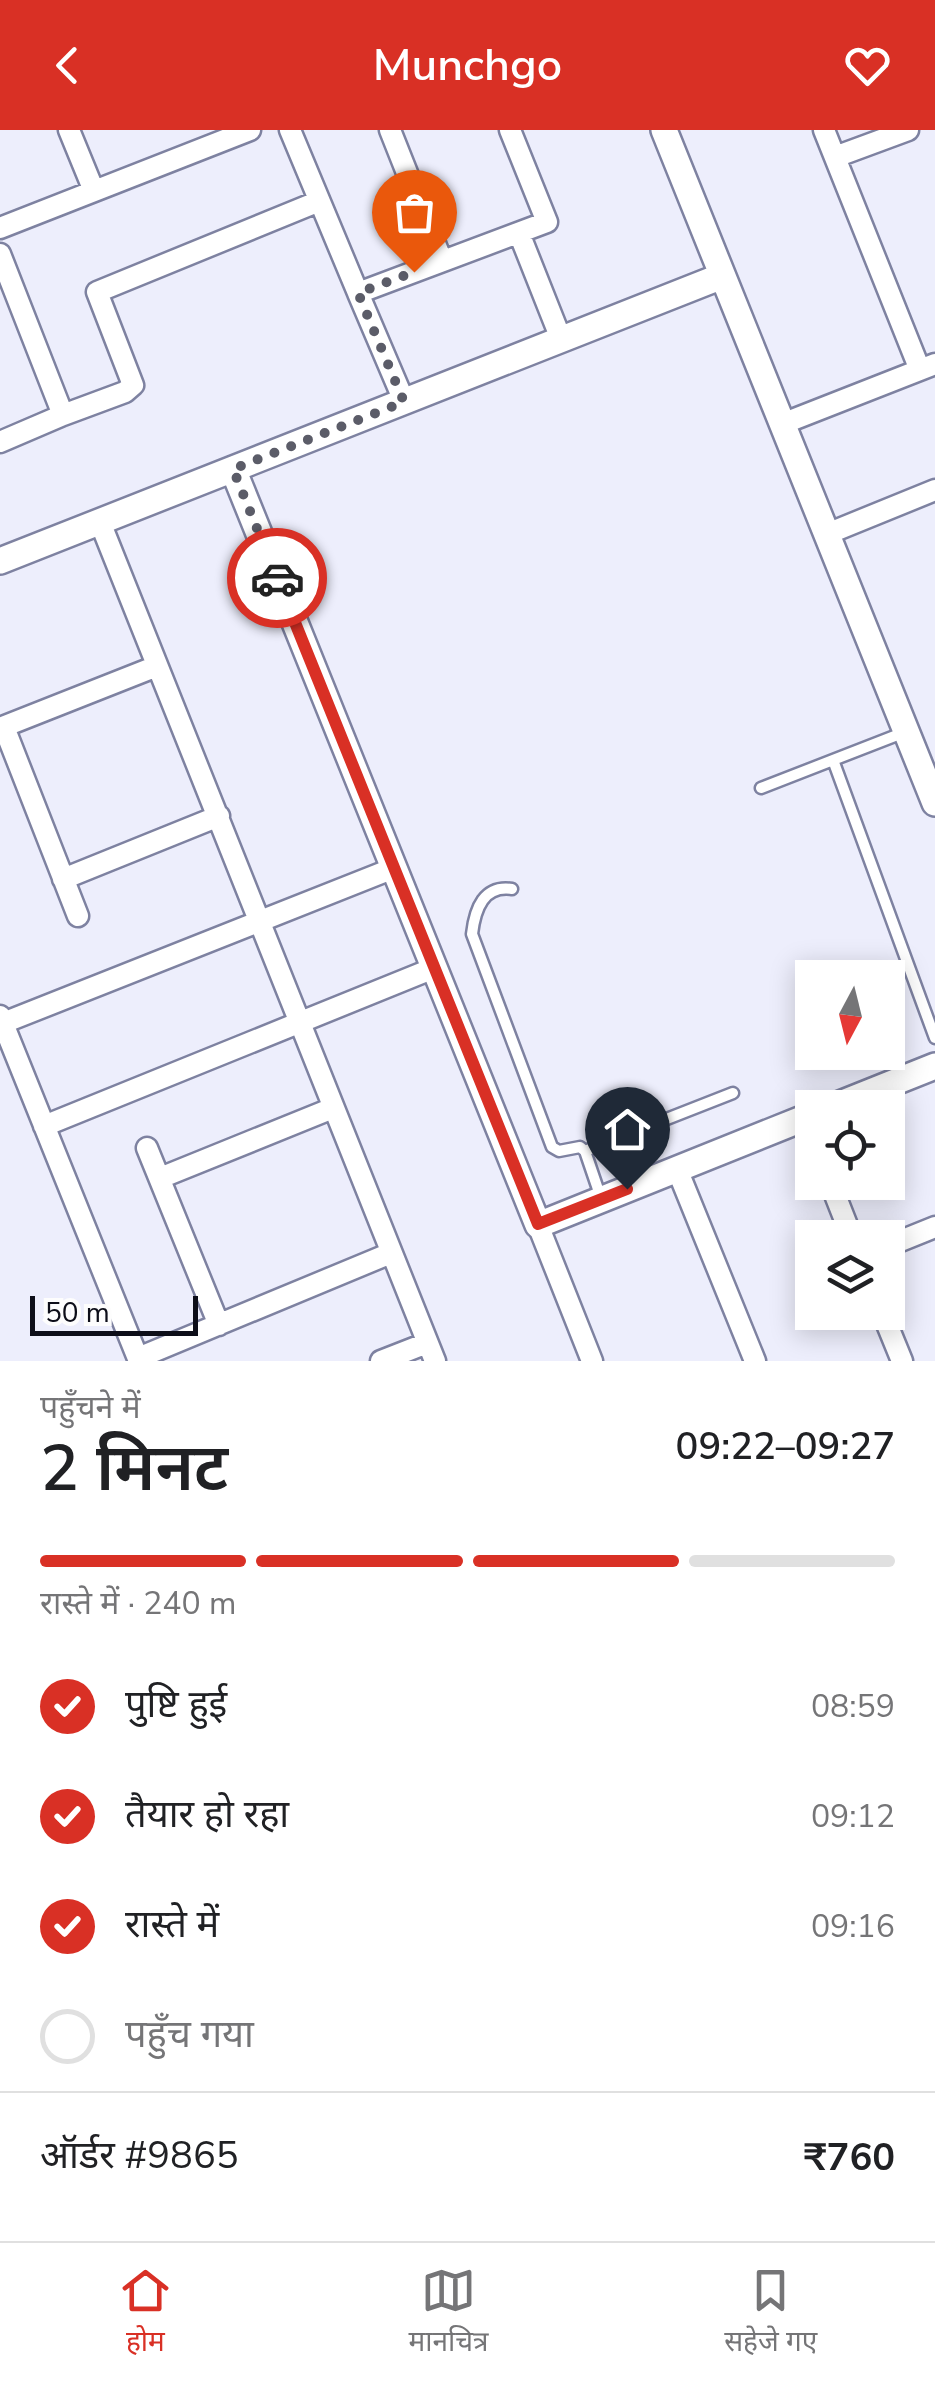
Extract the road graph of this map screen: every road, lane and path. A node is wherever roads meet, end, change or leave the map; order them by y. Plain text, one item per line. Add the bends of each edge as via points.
1 (69, 130) edge
2 (250, 130) edge
3 (290, 130) edge
4 (390, 130) edge
5 (510, 130) edge
6 (664, 130) edge
7 (824, 130) edge
8 (908, 130) edge
9 (835, 157) junction
10 (94, 191) junction
11 (317, 202) junction
12 (0, 228) edge
13 (519, 232) junction
14 (1, 261) edge
15 (442, 261) junction
16 (722, 276) junction
17 (358, 293) junction
18 (562, 339) junction
19 (928, 367) edge
20 (404, 402) junction
21 (63, 415) junction
22 (782, 424) junction
23 (0, 442) edge
24 (233, 469) junction
25 (935, 490) edge
26 (100, 522) junction
27 (827, 534) junction
28 (0, 562) edge
29 (156, 666) junction
30 (2, 728) edge
31 (906, 732) junction
32 (833, 760) junction
33 (761, 788) dead end
34 (935, 803) edge
35 (219, 816) junction
36 (394, 868) junction
37 (63, 879) junction
38 (512, 888) dead end
39 (78, 916) dead end
40 (260, 920) junction
41 (434, 968) junction
42 (1, 1019) edge
43 (298, 1023) junction
44 (935, 1038) edge
45 (935, 1066) edge
46 (875, 1090) edge
47 (733, 1092) dead end
48 (333, 1108) junction
49 (44, 1126) junction
50 (795, 1129) edge
51 (147, 1148) dead end
52 (585, 1151) junction
53 (677, 1168) junction
54 (160, 1178) junction
55 (602, 1199) junction
56 (538, 1224) junction
57 (935, 1226) edge
58 (905, 1239) edge
59 (392, 1253) junction
60 (219, 1325) junction
61 (889, 1330) edge
62 (431, 1352) edge
63 (138, 1360) edge
64 (381, 1361) edge
65 (592, 1361) edge
66 (755, 1361) edge
67 (902, 1361) edge

1 - 10 street
2 - 10 street
3 - 11 street
4 - 15 street
5 - 13 street via 547,222
6 - 16 street
7 - 9 street
8 - 9 street
9 - 19 street
10 - 12 street
11 - 17 street
11 - 21 street via 98,292 133,385
13 - 15 street
13 - 18 street
14 - 21 street
15 - 17 street
16 - 18 street
16 - 22 street
17 - 20 street
18 - 20 street
19 - 22 street
20 - 24 street
21 - 23 street
22 - 27 street
24 - 26 street
24 - 36 street
25 - 27 street
26 - 28 street
26 - 29 street
27 - 31 street
29 - 30 street
29 - 35 street
30 - 37 street
31 - 32 lane
31 - 34 street
32 - 33 lane
32 - 44 lane
35 - 37 street
35 - 40 street
36 - 40 street
36 - 41 street
37 - 39 street
38 - 52 lane via 488,892 472,934 552,1147
40 - 42 street
40 - 43 street
41 - 43 street
41 - 56 street
42 - 49 street
43 - 48 street
43 - 49 street
45 - 46 street
47 - 52 lane
48 - 54 street
48 - 59 street
49 - 63 street
50 - 53 street
51 - 54 street
52 - 55 lane
53 - 55 street
53 - 66 street
54 - 60 street
55 - 56 street
56 - 65 street
57 - 58 street
59 - 60 street
59 - 62 street
60 - 63 street
61 - 67 street
62 - 64 street

